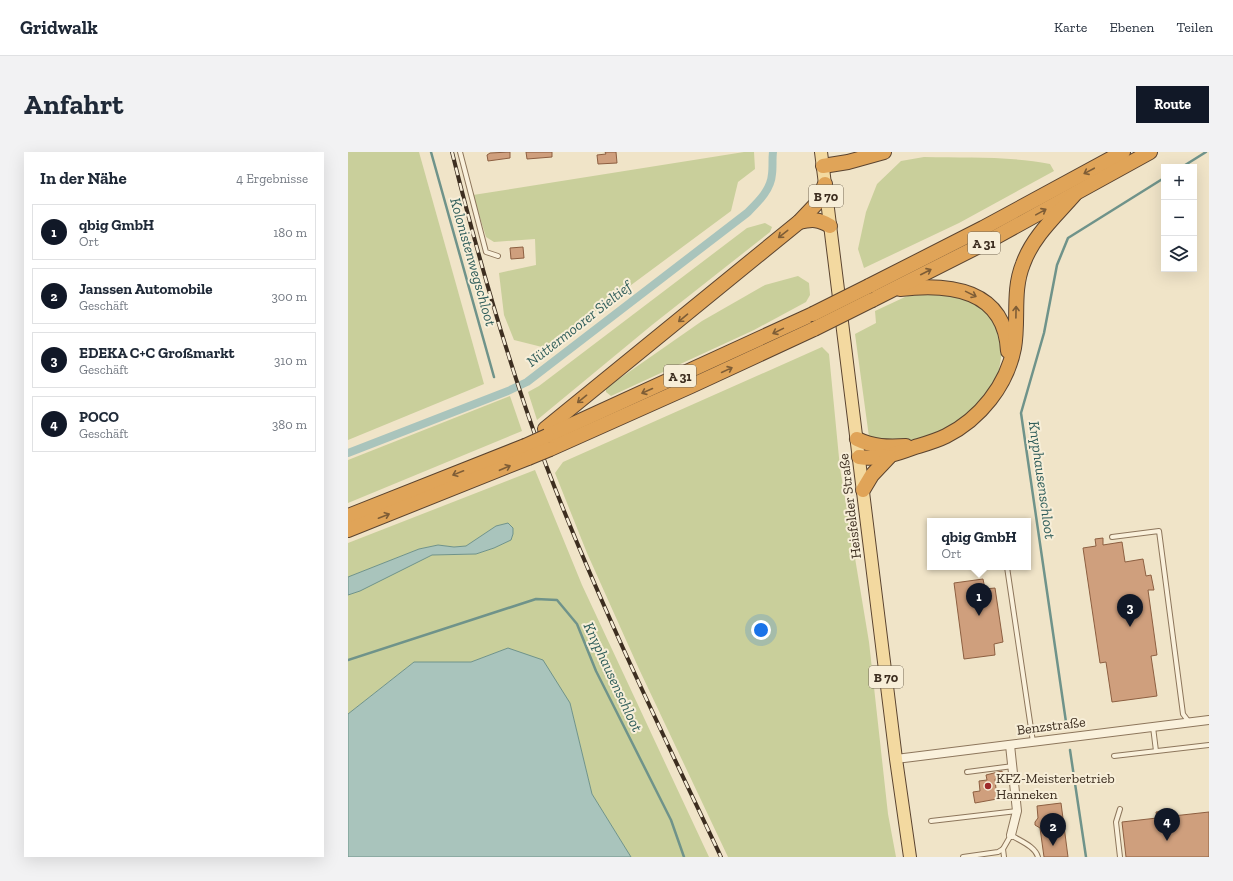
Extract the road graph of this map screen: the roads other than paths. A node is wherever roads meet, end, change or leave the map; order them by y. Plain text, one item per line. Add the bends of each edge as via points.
1 (460, 152) edge
2 (884, 152) edge
3 (1123, 152) edge
4 (1150, 152) edge
5 (822, 159) edge
6 (825, 184) junction
7 (1075, 194) junction
8 (799, 222) junction
9 (830, 226) junction
10 (498, 256) dead end
11 (891, 290) junction
12 (870, 293) junction
13 (1009, 364) junction
14 (857, 439) junction
15 (538, 443) junction
16 (921, 445) junction
17 (859, 457) junction
18 (889, 457) junction
19 (863, 490) junction
20 (348, 516) edge
21 (348, 530) edge
22 (1112, 537) dead end
23 (1007, 570) edge
24 (1209, 720) edge
25 (1189, 722) junction
26 (1153, 727) junction
27 (1033, 742) junction
28 (1010, 744) junction
29 (1209, 745) edge
30 (1156, 751) junction
31 (1114, 756) dead end
32 (896, 759) junction
33 (1013, 766) junction
34 (968, 772) dead end
35 (1120, 809) dead end
36 (1017, 810) junction
37 (932, 821) dead end
38 (1011, 835) junction
39 (1003, 849) junction
40 (910, 857) edge
41 (963, 857) edge
42 (1004, 857) edge
43 (1038, 857) edge
44 (1120, 857) edge

1 - 10 lane via 486,252
2 - 5 highway via 848,162
3 -> 12 highway, A 31
4 - 7 highway, A 31
5 - 6 main road, Heisfelder Straße / B 70
6 - 8 highway via 817,203
6 - 9 main road, Heisfelder Straße / B 70
11 -> 7 highway, A 31
13 -> 7 highway via 1014,348 1017,291 1022,265 1028,250 1040,233
8 - 9 highway via 819,220
8 -> 15 highway
9 - 14 main road, Heisfelder Straße / B 70
11 - 12 highway, A 31
11 -> 13 highway via 949,287 977,296 990,306 1001,322 1007,337
12 -> 15 highway, A 31, bridge via 813,314
15 -> 12 highway, A 31, bridge via 692,386 814,329
13 - 16 highway via 998,389 981,411 952,433
14 - 16 highway via 878,446
14 - 17 main road, Heisfelder Straße / B 70
15 -> 20 highway, A 31
21 -> 15 highway, A 31
16 - 18 highway
17 - 18 highway
17 - 19 main road, Heisfelder Straße / B 70
18 - 19 highway via 872,475
19 - 32 main road, Heisfelder Straße / B 70
22 - 25 lane via 1159,531 1183,714
23 - 27 lane
24 - 25 street, Benzstraße
25 - 26 street, Benzstraße
26 - 27 street, Benzstraße
26 - 30 lane
27 - 28 street, Benzstraße
28 - 32 street, Benzstraße
28 - 33 street
29 - 30 lane
30 - 31 lane
32 - 40 main road, Heisfelder Straße / B 70
33 - 34 lane
33 - 36 street
35 - 44 lane via 1116,822
36 - 37 lane
36 - 38 street
38 - 39 lane
38 - 43 lane via 1035,850
39 - 41 lane
39 - 42 lane

